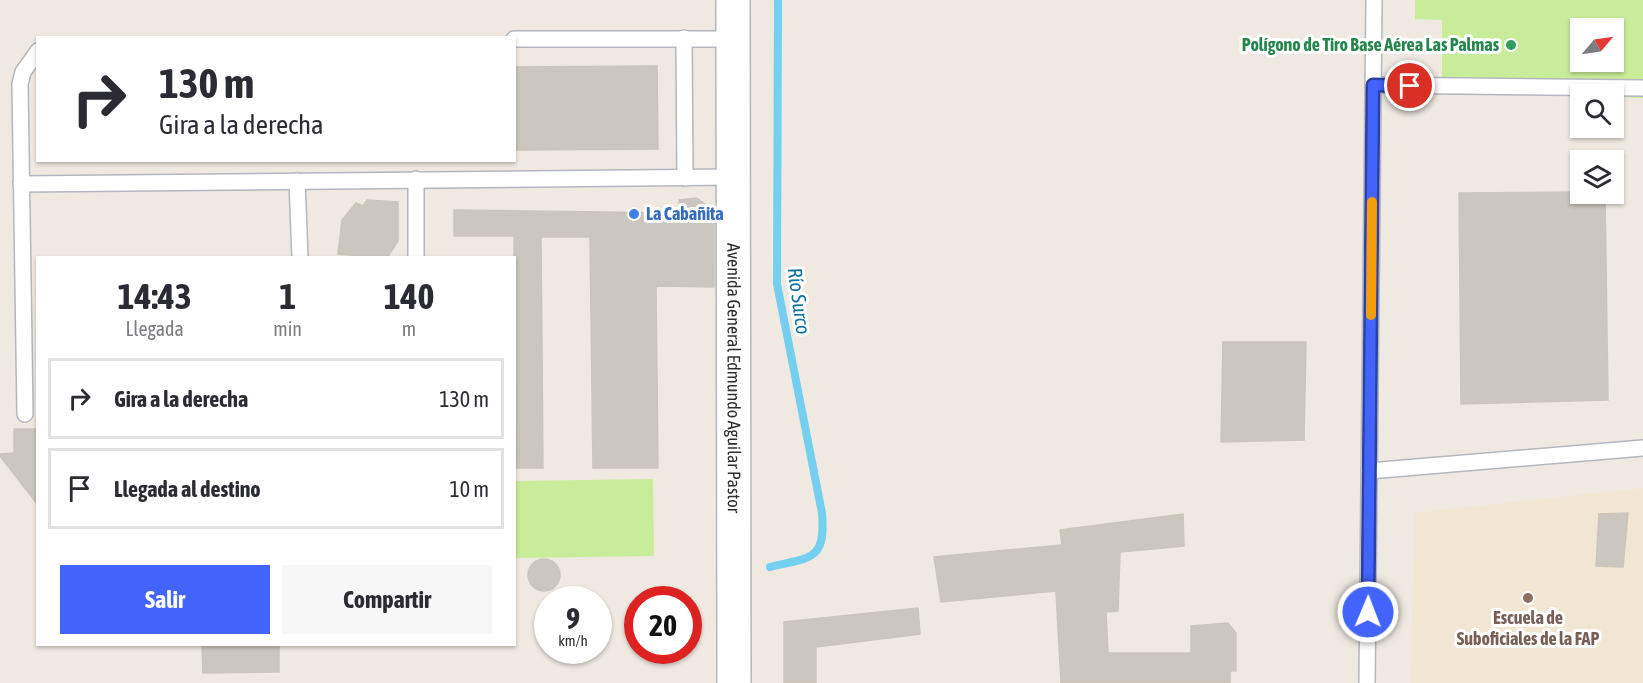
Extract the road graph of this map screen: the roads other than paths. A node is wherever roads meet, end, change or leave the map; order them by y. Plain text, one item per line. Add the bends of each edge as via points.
1 (733, 0) edge
2 (1374, 0) edge
3 (684, 38) junction
4 (516, 39) edge
5 (733, 39) junction
6 (36, 54) edge
7 (1373, 85) junction
8 (1643, 88) edge
9 (732, 177) junction
10 (685, 178) junction
11 (416, 179) junction
12 (297, 181) junction
13 (21, 184) junction
14 (300, 256) edge
15 (416, 256) edge
16 (25, 414) dead end
17 (1643, 448) edge
18 (1369, 471) junction
19 (734, 683) edge
20 (1367, 683) edge

1 - 5 street, Avenida General Edmundo Aguilar Pastor
2 - 7 lane
3 - 4 lane
3 - 5 lane
3 - 10 lane
5 - 9 street, Avenida General Edmundo Aguilar Pastor
6 - 13 lane via 22,72 20,84
7 - 8 lane
7 - 18 lane
9 - 10 lane
9 - 19 street, Avenida General Edmundo Aguilar Pastor
10 - 11 lane
11 - 12 lane
11 - 15 lane
12 - 13 lane
12 - 14 lane
13 - 16 lane
17 - 18 lane
18 - 20 lane

